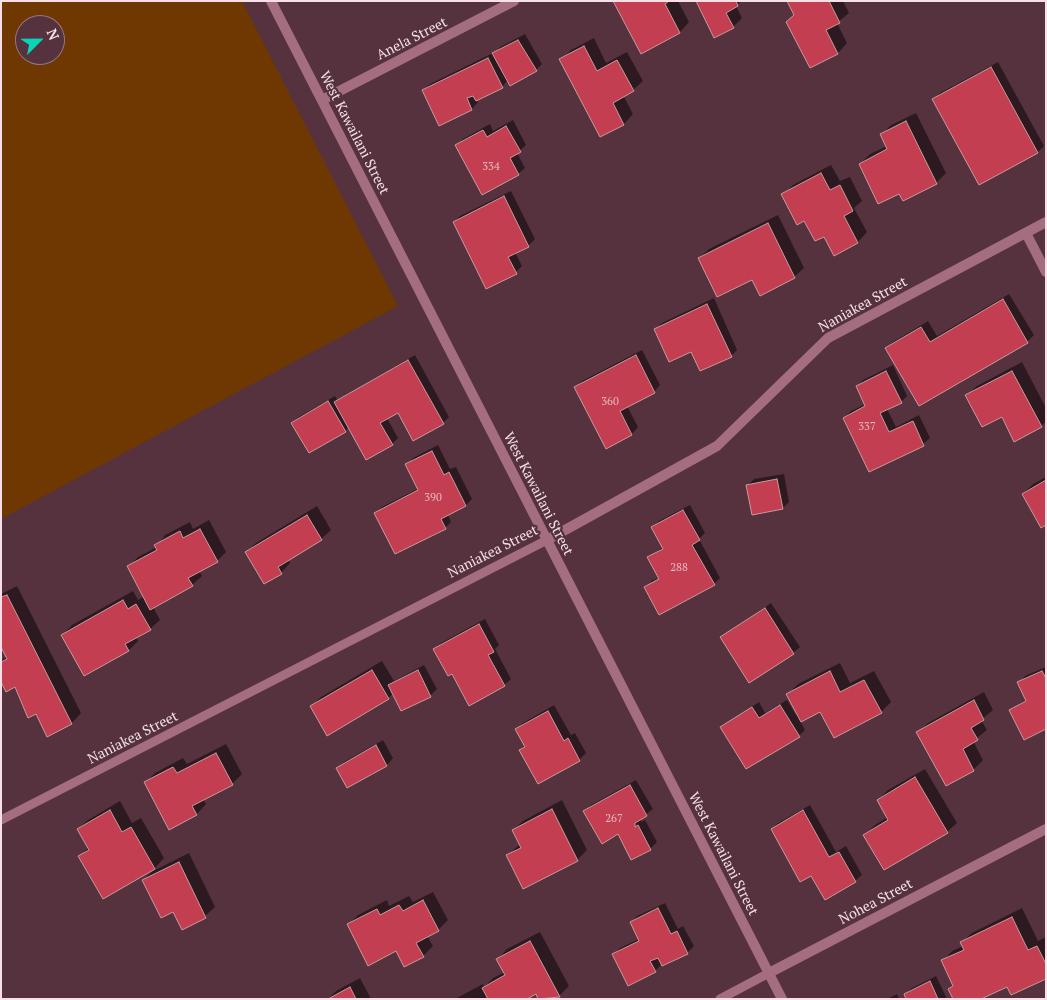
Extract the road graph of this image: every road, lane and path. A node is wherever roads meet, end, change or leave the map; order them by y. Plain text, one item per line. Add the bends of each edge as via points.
1 (271, 1) edge
2 (514, 1) edge
3 (322, 100) junction
4 (1046, 222) edge
5 (1026, 232) junction
6 (1046, 272) edge
7 (546, 540) junction
8 (1, 820) edge
9 (1046, 829) edge
10 (769, 973) junction
11 (720, 999) edge
12 (782, 999) edge

1 - 3 street, West Kawailani Street
2 - 3 street, Anela Street
3 - 7 street, West Kawailani Street
4 - 5 street, Naniakea Street
5 - 6 street
5 - 7 street, Naniakea Street via 828,338 717,446
7 - 8 lane, Naniakea Street
7 - 10 street, West Kawailani Street
9 - 10 street, Nohea Street
10 - 11 lane, Nohea Street
10 - 12 street, West Kawailani Street

